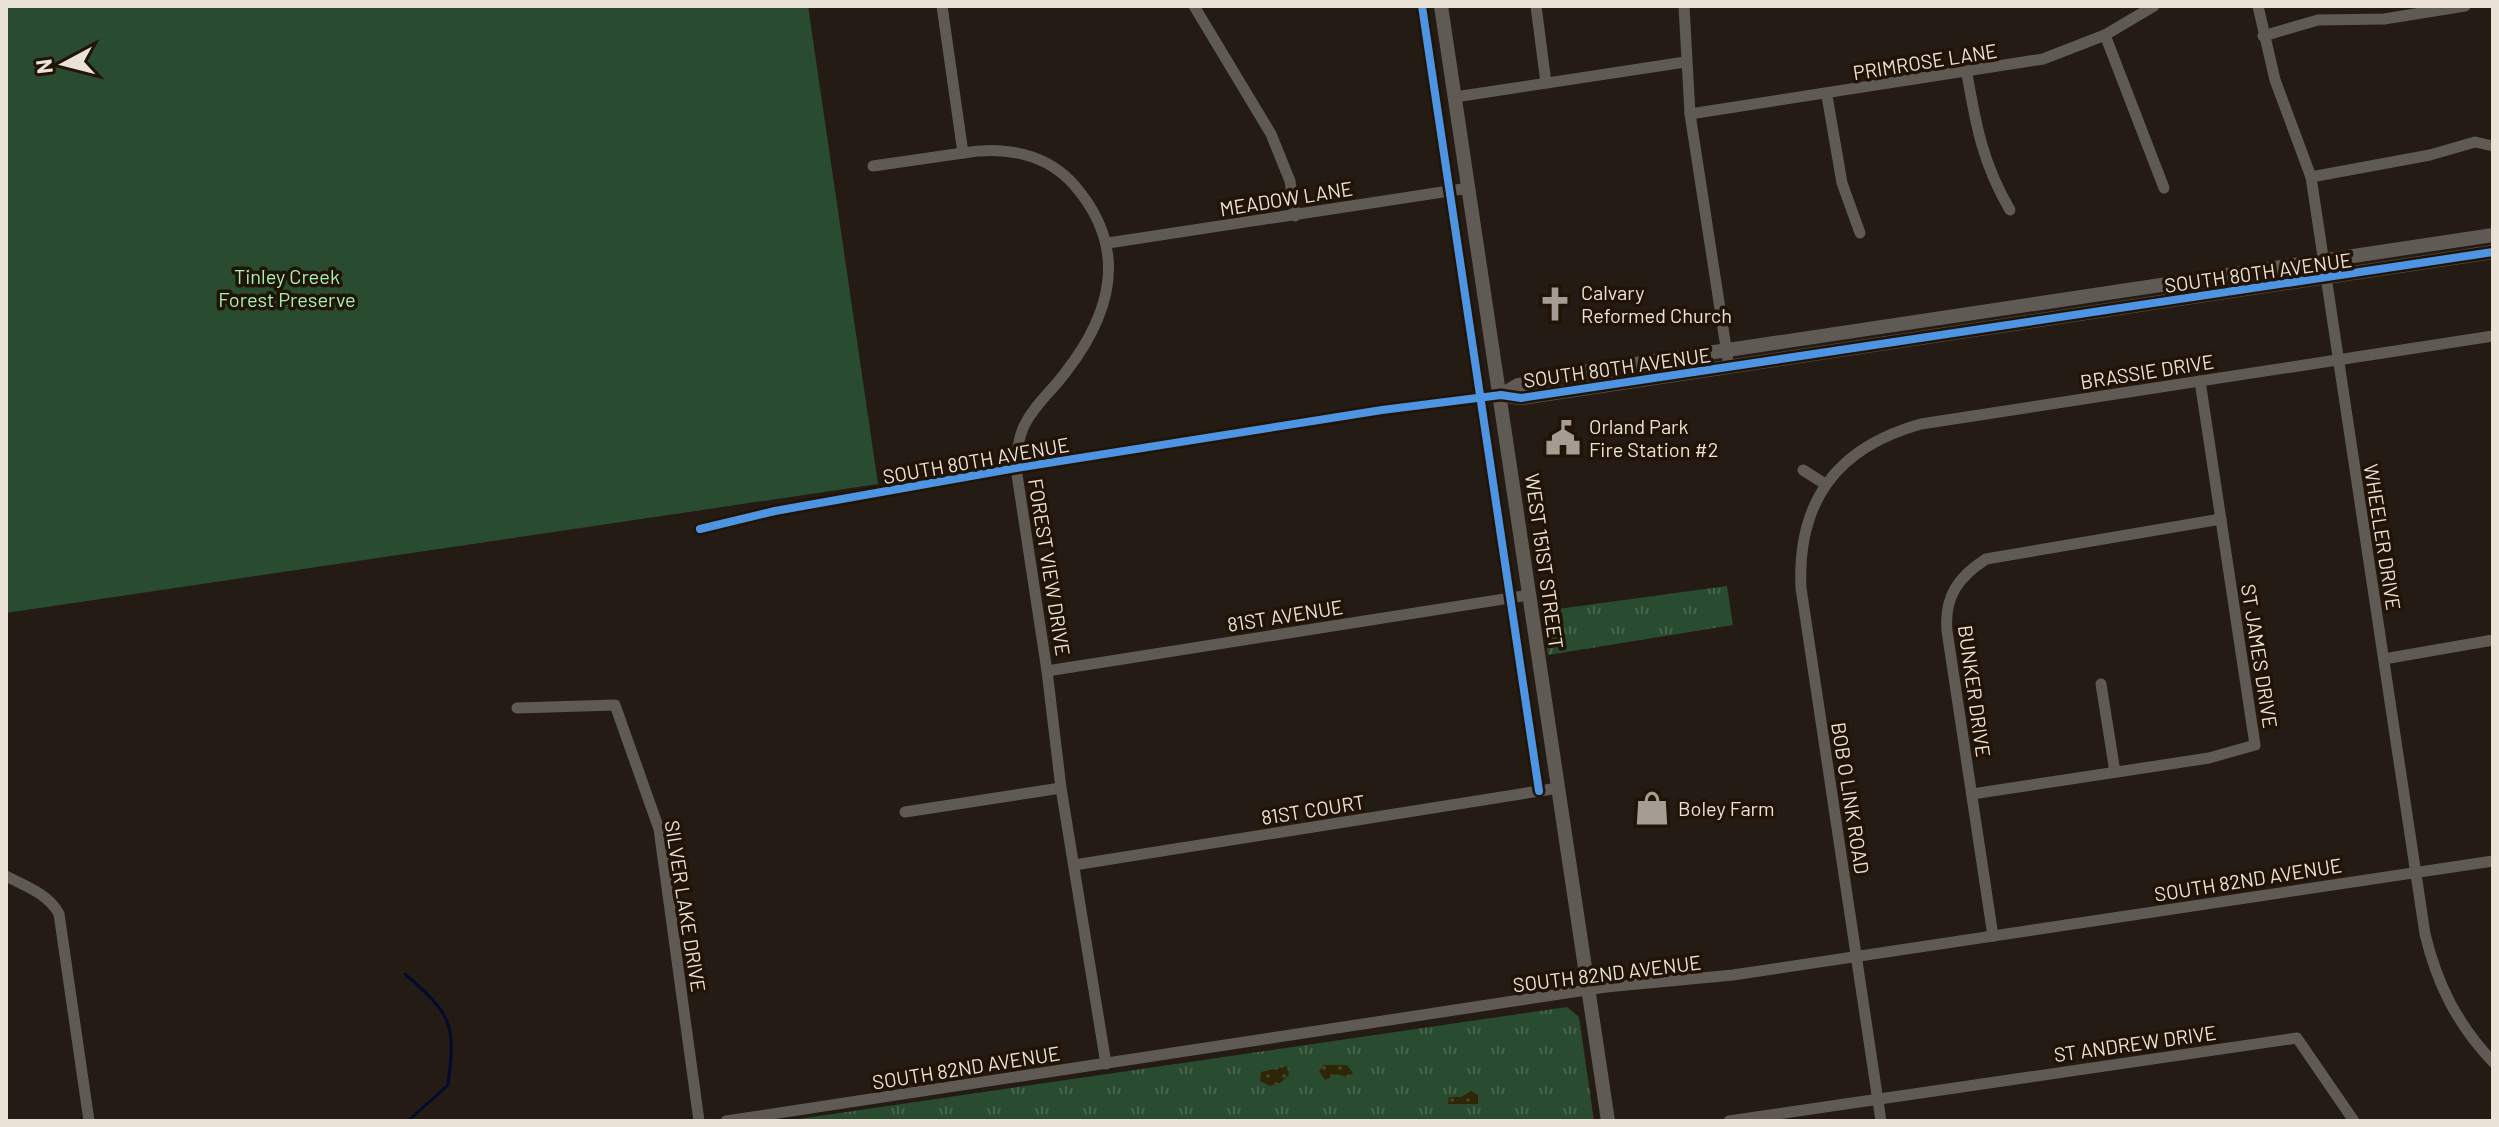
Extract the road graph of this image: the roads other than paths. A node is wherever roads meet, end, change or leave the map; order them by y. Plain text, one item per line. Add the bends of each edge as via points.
1 (942, 6) edge
2 (1441, 6) edge
3 (1536, 6) edge
4 (1684, 6) edge
5 (2154, 6) edge
6 (2258, 6) edge
7 (2465, 6) edge
8 (1197, 7) edge
9 (2105, 35) junction
10 (2263, 36) junction
11 (1685, 62) junction
12 (1967, 74) junction
13 (1546, 83) junction
14 (1827, 96) junction
15 (1455, 97) junction
16 (1690, 114) junction
17 (2493, 146) edge
18 (963, 153) junction
19 (873, 166) dead end
20 (2311, 177) junction
21 (1469, 188) junction
22 (2164, 188) dead end
23 (2010, 210) dead end
24 (1295, 216) junction
25 (1860, 233) dead end
26 (2493, 235) edge
27 (1108, 243) junction
28 (2493, 252) edge
29 (2324, 260) junction
30 (2327, 278) junction
31 (2493, 336) edge
32 (1726, 350) junction
33 (2338, 360) junction
34 (1729, 367) junction
35 (2200, 381) junction
36 (1501, 395) junction
37 (1016, 468) junction
38 (1803, 470) dead end
39 (1825, 484) junction
40 (2221, 519) junction
41 (700, 529) dead end
42 (1529, 595) junction
43 (2493, 640) edge
44 (2384, 659) junction
45 (1047, 671) junction
46 (2101, 684) dead end
47 (517, 708) dead end
48 (2115, 772) junction
49 (1061, 788) junction
50 (1558, 788) junction
51 (1972, 794) junction
52 (905, 812) dead end
53 (2493, 861) edge
54 (1074, 865) junction
55 (2417, 872) junction
56 (6, 876) edge
57 (1993, 936) junction
58 (1857, 957) junction
59 (1588, 992) junction
60 (2493, 1062) edge
61 (1106, 1064) junction
62 (1877, 1099) junction
63 (89, 1121) edge
64 (699, 1121) edge
65 (726, 1121) edge
66 (1608, 1121) edge
67 (1729, 1121) edge
68 (1881, 1121) edge
69 (2354, 1121) edge

1 - 18 street
2 - 15 street, WEST 151ST STREET
3 - 13 street
4 - 11 street
5 - 9 street, PRIMROSE LANE
6 - 10 street, WHEELER DRIVE
7 - 10 street via 2384,19 2318,20
8 - 24 street via 1271,134 1290,181
9 - 12 street, PRIMROSE LANE via 2043,59
9 - 22 street
10 - 20 street, WHEELER DRIVE
11 - 13 street
11 - 16 street
12 - 14 street, PRIMROSE LANE
12 - 23 street via 1977,135 1990,176
13 - 15 street
14 - 16 street, PRIMROSE LANE
14 - 25 street via 1842,183
15 - 21 street, WEST 151ST STREET
16 - 32 street
17 - 20 street via 2475,142
18 - 19 street, FOREST VIEW DRIVE
18 - 27 street, FOREST VIEW DRIVE via 1012,152 1055,167 1083,196
20 - 29 street, WHEELER DRIVE
21 - 24 street, MEADOW LANE
21 - 36 street, WEST 151ST STREET
24 - 27 street, MEADOW LANE
26 - 29 street, SOUTH 80TH AVENUE
27 - 37 street, FOREST VIEW DRIVE via 1108,285 1094,331 1023,427
28 - 30 street, SOUTH 80TH AVENUE
29 - 30 street, WHEELER DRIVE
29 - 32 street, SOUTH 80TH AVENUE
30 - 33 street, WHEELER DRIVE
30 - 34 street, SOUTH 80TH AVENUE
31 - 33 street, BRASSIE DRIVE
32 - 34 street
32 - 36 street, SOUTH 80TH AVENUE via 1538,380
33 - 35 street, BRASSIE DRIVE
33 - 44 street, WHEELER DRIVE
34 - 36 street, SOUTH 80TH AVENUE via 1521,398
35 - 39 street, BRASSIE DRIVE via 1921,424 1865,447
35 - 40 street, ST JAMES DRIVE
36 - 37 street, SOUTH 80TH AVENUE
36 - 42 street, WEST 151ST STREET
37 - 41 street, SOUTH 80TH AVENUE
37 - 45 street, FOREST VIEW DRIVE
38 - 39 street
39 - 58 street, BOB O LINK ROAD via 1804,532 1801,588
40 - 48 street, ST JAMES DRIVE via 2255,745 2209,758
40 - 51 street, BUNKER DRIVE via 2011,553 1986,559 1958,581 1946,623
42 - 45 street, 81ST AVENUE
42 - 50 street, WEST 151ST STREET
43 - 44 street
44 - 55 street, WHEELER DRIVE
45 - 49 street, FOREST VIEW DRIVE
46 - 48 street
47 - 64 street, SILVER LAKE DRIVE via 615,705 659,829
48 - 51 street, ST JAMES DRIVE
49 - 52 street
49 - 54 street, FOREST VIEW DRIVE
50 - 54 street, 81ST COURT
50 - 59 street, WEST 151ST STREET
51 - 57 street, BUNKER DRIVE
53 - 55 street, SOUTH 82ND AVENUE
54 - 61 street, FOREST VIEW DRIVE
55 - 57 street, SOUTH 82ND AVENUE
55 - 60 street, WHEELER DRIVE via 2425,934 2439,981 2461,1023
56 - 63 street via 39,893 59,914
57 - 58 street, SOUTH 82ND AVENUE
58 - 59 street, SOUTH 82ND AVENUE
58 - 62 street, BOB O LINK ROAD
59 - 61 street, SOUTH 82ND AVENUE
59 - 66 street, WEST 151ST STREET
61 - 65 street, SOUTH 82ND AVENUE
62 - 67 street
62 - 68 street, BOB O LINK ROAD
62 - 69 street, ST ANDREW DRIVE via 2297,1038

